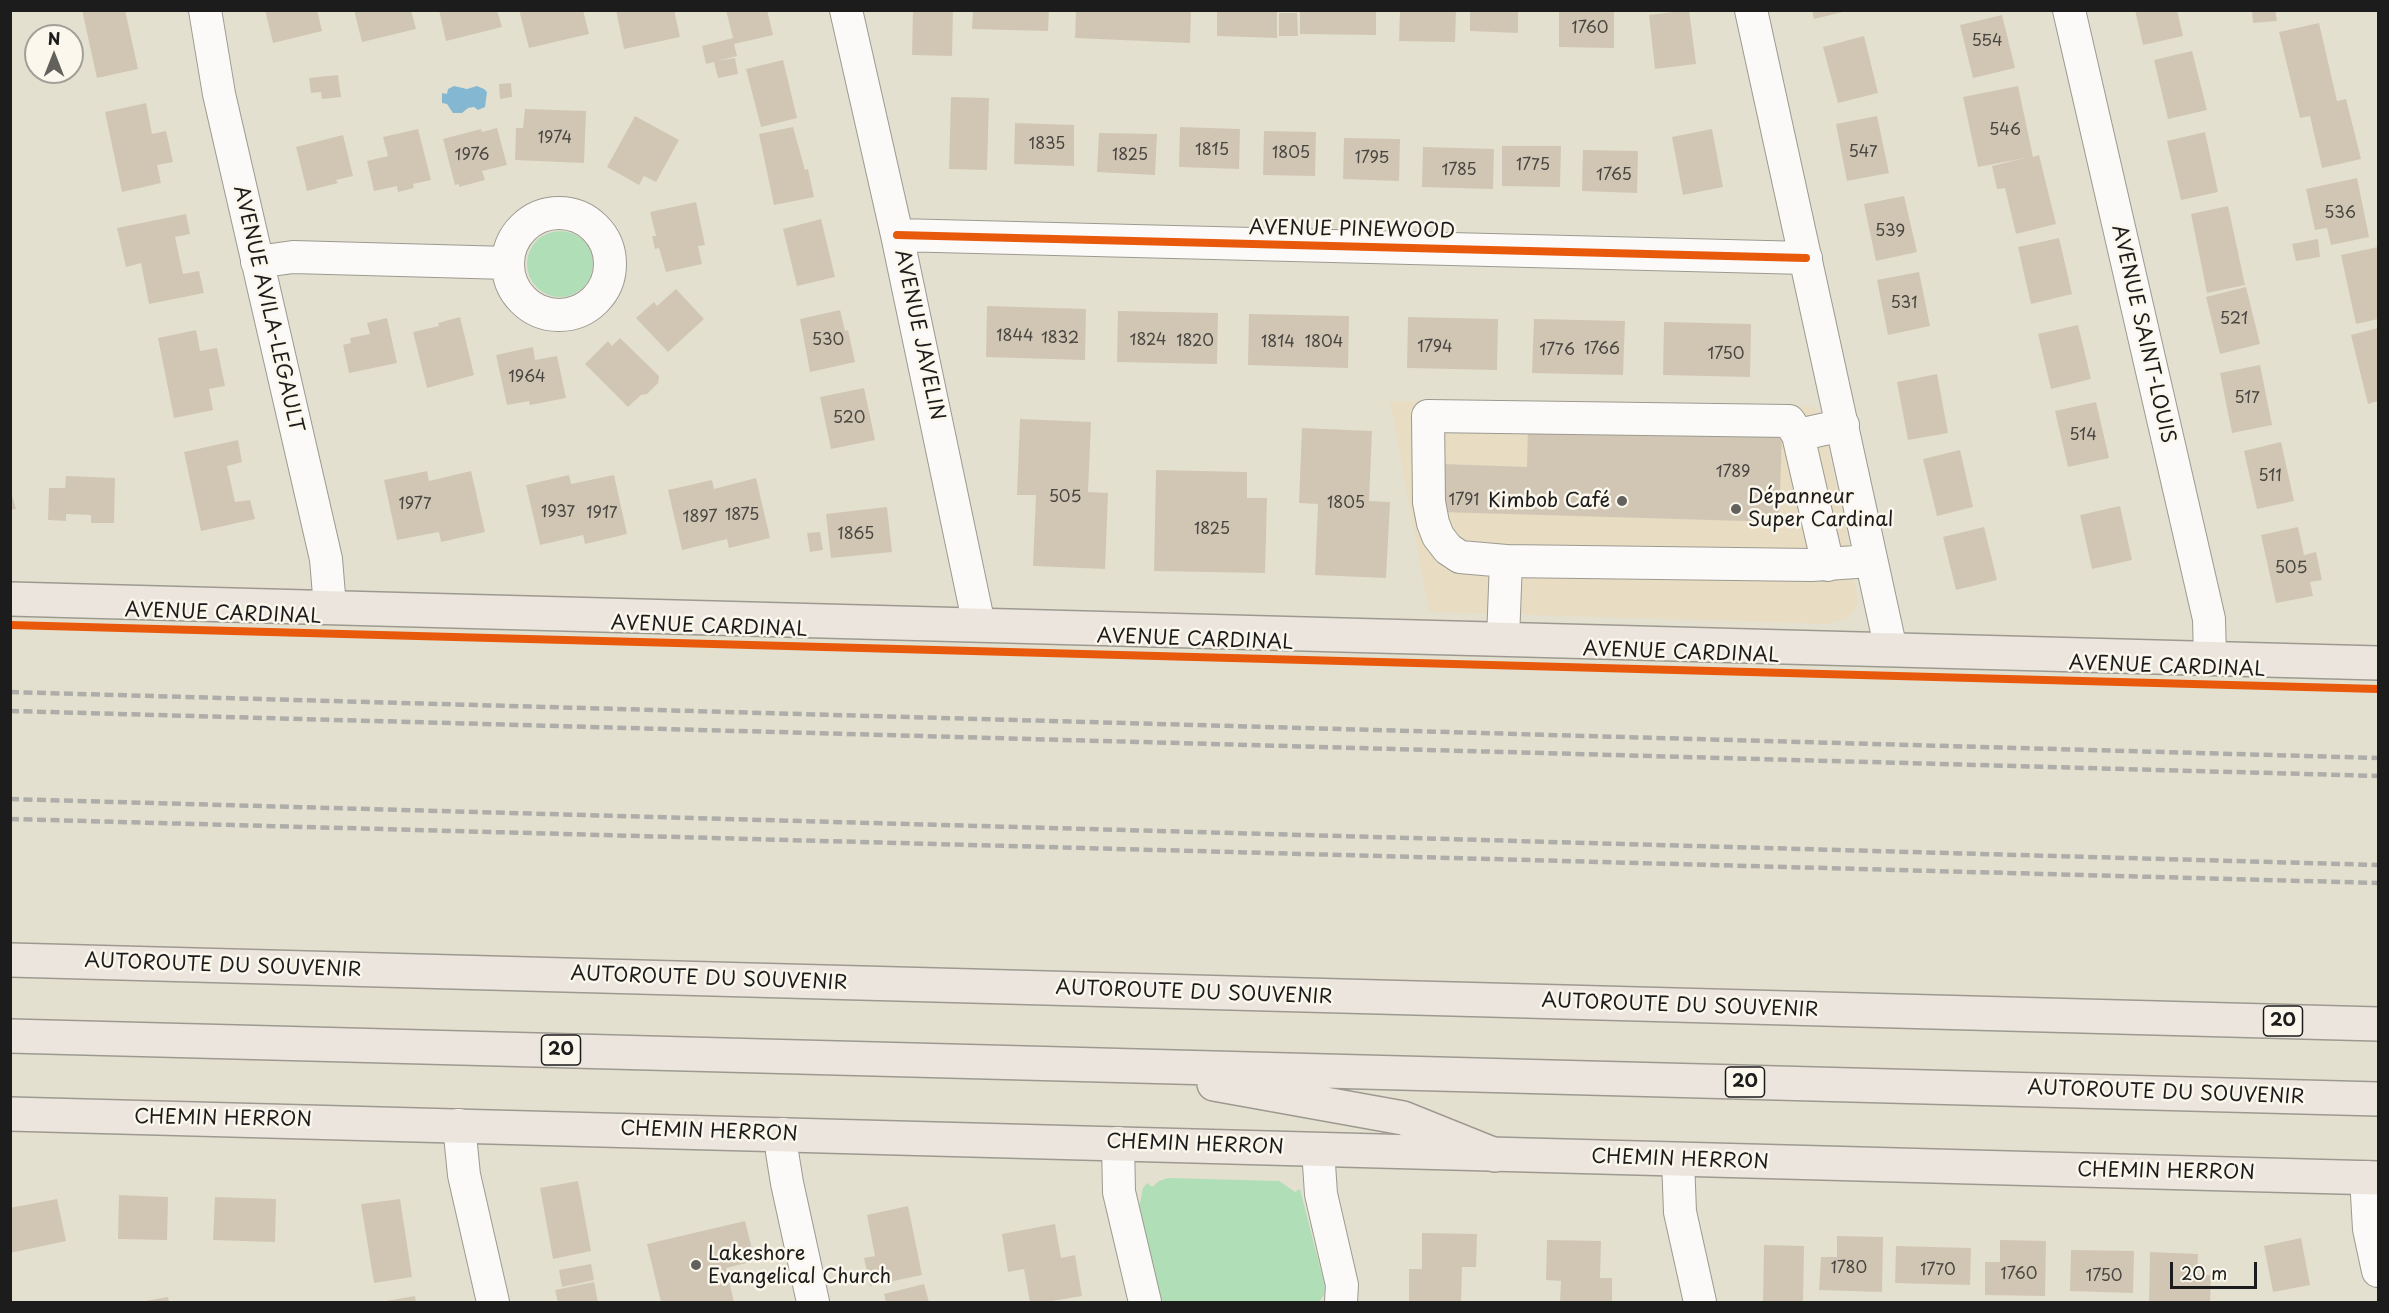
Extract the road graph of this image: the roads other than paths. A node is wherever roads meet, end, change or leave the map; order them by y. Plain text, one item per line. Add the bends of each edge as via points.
1 (205, 10) edge
2 (846, 10) edge
3 (1751, 10) edge
4 (2069, 10) edge
5 (897, 235) junction
6 (1806, 258) junction
7 (257, 262) junction
8 (508, 263) dead end
9 (1843, 425) junction
10 (1798, 435) junction
11 (1506, 561) junction
12 (1871, 561) junction
13 (1828, 565) junction
14 (10, 599) edge
15 (330, 607) junction
16 (979, 625) junction
17 (1503, 639) junction
18 (1892, 650) junction
19 (2210, 658) junction
20 (2379, 663) edge
21 (10, 960) edge
22 (2375, 1023) edge
23 (10, 1036) edge
24 (1112, 1065) junction
25 (2379, 1099) edge
26 (10, 1113) edge
27 (459, 1125) junction
28 (783, 1134) junction
29 (1118, 1143) junction
30 (1318, 1149) junction
31 (1495, 1155) junction
32 (1678, 1160) junction
33 (2372, 1178) edge
34 (2379, 1271) edge
35 (493, 1302) edge
36 (813, 1302) edge
37 (1145, 1302) edge
38 (1341, 1302) edge
39 (1701, 1302) edge

1 - 7 street, AVENUE AVILA-LEGAULT via 219,94
2 - 5 street, AVENUE JAVELIN
3 - 6 street
4 - 19 street, AVENUE SAINT-LOUIS via 2209,619
5 - 6 street, AVENUE PINEWOOD
5 - 16 street, AVENUE JAVELIN
6 - 9 street
7 - 8 street via 293,257
7 - 15 street, AVENUE AVILA-LEGAULT via 326,559
9 - 10 street
9 - 12 street
10 - 11 street via 1790,420 1428,416 1429,502 1438,536 1460,557
10 - 13 street
11 - 13 street
11 - 17 street
12 - 13 street
12 - 18 street
14 - 15 main road, AVENUE CARDINAL
15 - 16 main road, AVENUE CARDINAL
16 - 17 main road, AVENUE CARDINAL
17 - 18 main road, AVENUE CARDINAL
18 - 19 main road, AVENUE CARDINAL
19 - 20 main road, AVENUE CARDINAL
21 - 22 main road, AUTOROUTE DU SOUVENIR / 20
23 - 24 main road, AUTOROUTE DU SOUVENIR / 20
24 - 25 main road, AUTOROUTE DU SOUVENIR / 20
24 - 31 main road via 1402,1118
26 - 27 main road, CHEMIN HERRON
27 - 28 main road, CHEMIN HERRON
27 - 35 street via 464,1175
28 - 29 main road, CHEMIN HERRON
28 - 36 street via 787,1183
29 - 30 main road, CHEMIN HERRON
29 - 37 street via 1119,1192
30 - 31 main road, CHEMIN HERRON
30 - 38 street via 1321,1194 1342,1285
31 - 32 main road, CHEMIN HERRON
32 - 33 main road, CHEMIN HERRON
32 - 39 street via 1680,1212
33 - 34 street via 2369,1229

